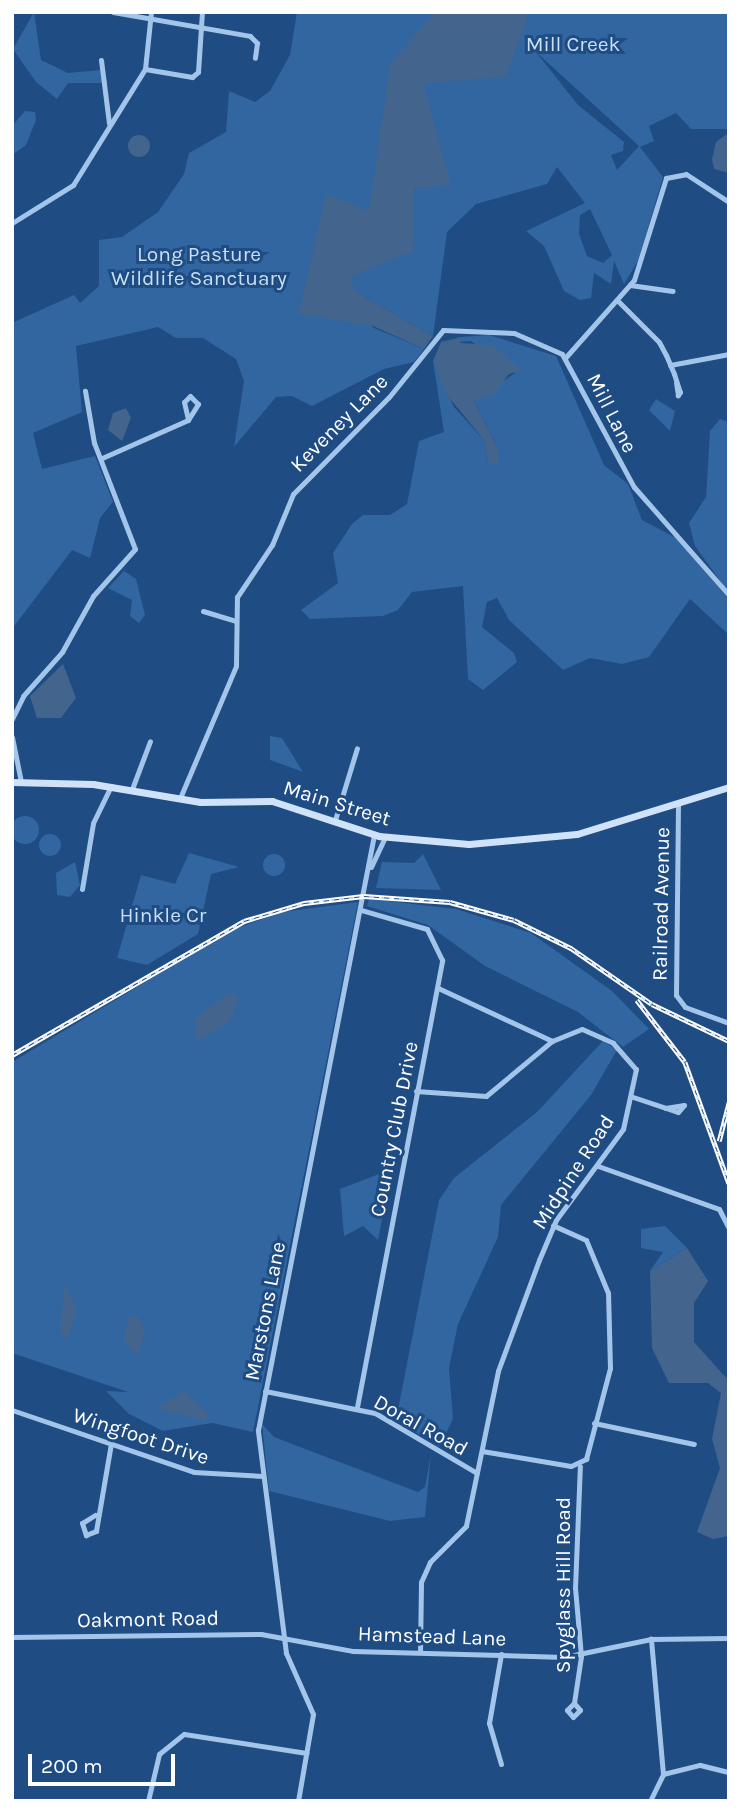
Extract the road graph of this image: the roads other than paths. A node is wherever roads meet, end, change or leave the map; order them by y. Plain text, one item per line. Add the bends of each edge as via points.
1 (113, 12) edge
2 (151, 12) edge
3 (202, 12) edge
4 (152, 20) junction
5 (202, 27) junction
6 (254, 58) dead end
7 (101, 60) dead end
8 (145, 69) junction
9 (109, 123) junction
10 (729, 202) edge
11 (12, 223) edge
12 (630, 285) junction
13 (673, 291) dead end
14 (617, 300) junction
15 (430, 344) joint
16 (729, 354) edge
17 (565, 358) junction
18 (670, 365) junction
19 (676, 383) dead end
20 (85, 391) dead end
21 (188, 420) dead end
22 (102, 458) junction
23 (729, 595) edge
24 (203, 611) dead end
25 (236, 621) junction
26 (12, 719) edge
27 (12, 737) edge
28 (150, 741) dead end
29 (357, 748) dead end
30 (16, 782) edge
31 (111, 786) junction
32 (729, 787) edge
33 (132, 789) junction
34 (180, 798) junction
35 (678, 804) junction
36 (335, 820) junction
37 (374, 835) junction
38 (385, 837) junction
39 (369, 873) junction
40 (82, 889) dead end
41 (361, 910) junction
42 (438, 988) junction
43 (729, 1023) edge
44 (552, 1041) junction
45 (416, 1091) junction
46 (634, 1097) junction
47 (665, 1108) dead end
48 (598, 1166) junction
49 (553, 1225) junction
50 (729, 1229) edge
51 (265, 1391) junction
52 (357, 1407) junction
53 (12, 1410) edge
54 (594, 1423) junction
55 (111, 1443) junction
56 (694, 1444) dead end
57 (482, 1451) junction
58 (580, 1466) junction
59 (477, 1473) junction
60 (262, 1476) junction
61 (94, 1515) dead end
62 (284, 1636) junction
63 (12, 1637) edge
64 (729, 1638) edge
65 (651, 1639) junction
66 (420, 1650) junction
67 (501, 1654) junction
68 (581, 1656) junction
69 (574, 1703) dead end
70 (307, 1753) junction
71 (501, 1764) dead end
72 (729, 1772) edge
73 (663, 1774) junction
74 (148, 1801) edge
75 (298, 1801) edge
76 (650, 1801) edge

1 - 4 street
2 - 4 street
3 - 5 street
4 - 5 street
4 - 8 street
5 - 6 street via 254,37
5 - 8 street via 194,76
7 - 9 street
8 - 9 street
9 - 11 street via 68,190
10 - 12 street via 686,174 666,178
12 - 13 street
12 - 14 street
14 - 17 street
14 - 18 street via 654,334
15 - 17 street, Mill Lane via 437,334 464,327 514,333 547,343
15 - 25 street, Keveney Lane via 293,494 272,545 241,588
16 - 18 street
17 - 23 street, Mill Lane via 634,487
18 - 19 street
20 - 22 street
21 - 22 street
22 - 26 street via 135,544
24 - 25 street
25 - 34 street, Keveney Lane via 236,666
27 - 30 street
28 - 33 street
29 - 36 street
30 - 31 main road, Main Street
31 - 33 main road, Main Street
31 - 40 street via 93,823
32 - 35 main road, Main Street
33 - 34 main road, Main Street
34 - 36 main road, Main Street via 272,801
35 - 38 main road, Main Street via 549,838 469,845
35 - 43 street, Railroad Avenue via 680,1004
36 - 37 main road, Main Street
37 - 38 main road, Main Street
37 - 39 street, Marstons Lane
38 - 39 street, Marstons Lane
39 - 41 street, Marstons Lane
41 - 42 street, Country Club Drive via 407,920 432,934 442,960
41 - 51 street, Marstons Lane
42 - 44 street
42 - 45 street, Country Club Drive
44 - 45 street, Midpine Road via 486,1097
44 - 46 street, Midpine Road via 582,1029 613,1043 634,1064
45 - 52 street, Country Club Drive
46 - 47 street
46 - 48 street, Midpine Road via 622,1129
48 - 49 street, Midpine Road
48 - 50 street via 719,1209
49 - 54 street, Spyglass Hill Road via 586,1240 605,1280 611,1359
49 - 57 street, Midpine Road via 498,1371
51 - 52 street, Doral Road
51 - 60 street, Marstons Lane via 258,1437
52 - 59 street, Doral Road
53 - 55 street, Wingfoot Drive
54 - 56 street
54 - 58 street, Spyglass Hill Road
55 - 60 street, Wingfoot Drive via 201,1474
55 - 61 street
57 - 58 street
57 - 59 street, Midpine Road
58 - 68 street, Spyglass Hill Road via 575,1588
59 - 66 street, Midpine Road via 466,1526 423,1576
60 - 62 street, Marstons Lane
62 - 63 street, Oakmont Road
62 - 66 street, Hamstead Lane via 353,1651
62 - 70 street, Marstons Lane via 288,1661 311,1700
64 - 65 street, Hamstead Lane
65 - 68 street, Hamstead Lane
65 - 73 street
66 - 67 street, Hamstead Lane
67 - 68 street, Hamstead Lane
67 - 71 street via 489,1723
68 - 69 street, Spyglass Hill Road
70 - 74 street via 184,1734 159,1754
70 - 75 street, Marstons Lane
72 - 73 street via 700,1765
73 - 76 street

